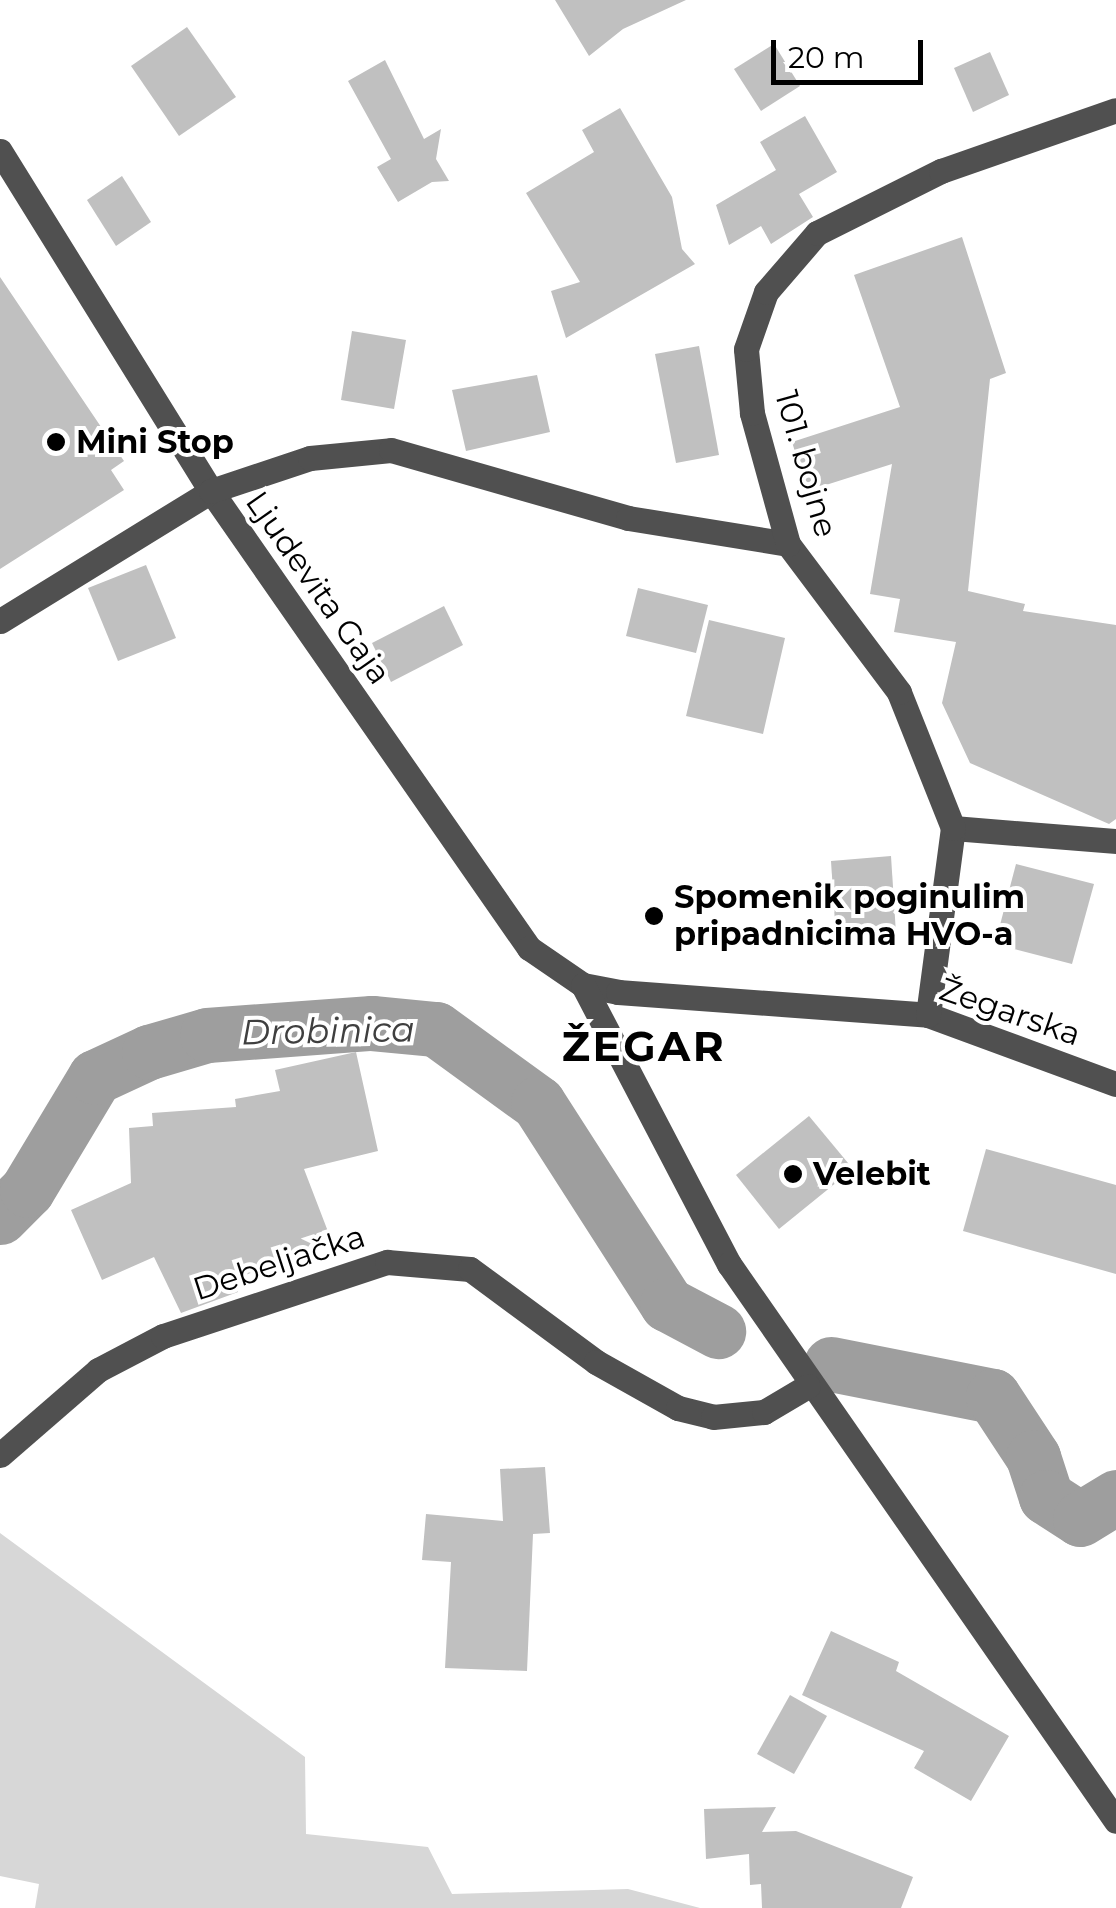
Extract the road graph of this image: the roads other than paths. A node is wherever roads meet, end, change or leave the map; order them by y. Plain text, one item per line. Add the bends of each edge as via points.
1 (1116, 110) edge
2 (0, 151) edge
3 (211, 491) junction
4 (788, 544) junction
5 (0, 622) edge
6 (953, 828) junction
7 (1116, 842) edge
8 (583, 985) junction
9 (928, 1015) junction
10 (1116, 1084) edge
11 (808, 1386) junction
12 (0, 1455) edge
13 (1116, 1822) edge

1 - 4 street, 101. bojne via 941,170 817,233 766,292 746,349 752,412
2 - 3 street, Ljudevita Gaja
3 - 4 street via 310,458 391,450 628,518
3 - 5 street
3 - 8 street, Ljudevita Gaja via 529,948
4 - 6 street, 101. bojne via 898,692
6 - 7 street
6 - 9 street, 101. bojne
8 - 9 street, Žegarska
8 - 11 street via 729,1264
9 - 10 street, Žegarska
11 - 12 street, Debeljačka via 764,1412 713,1417 678,1408 596,1362 470,1269 387,1262 163,1336 98,1370
11 - 13 street

